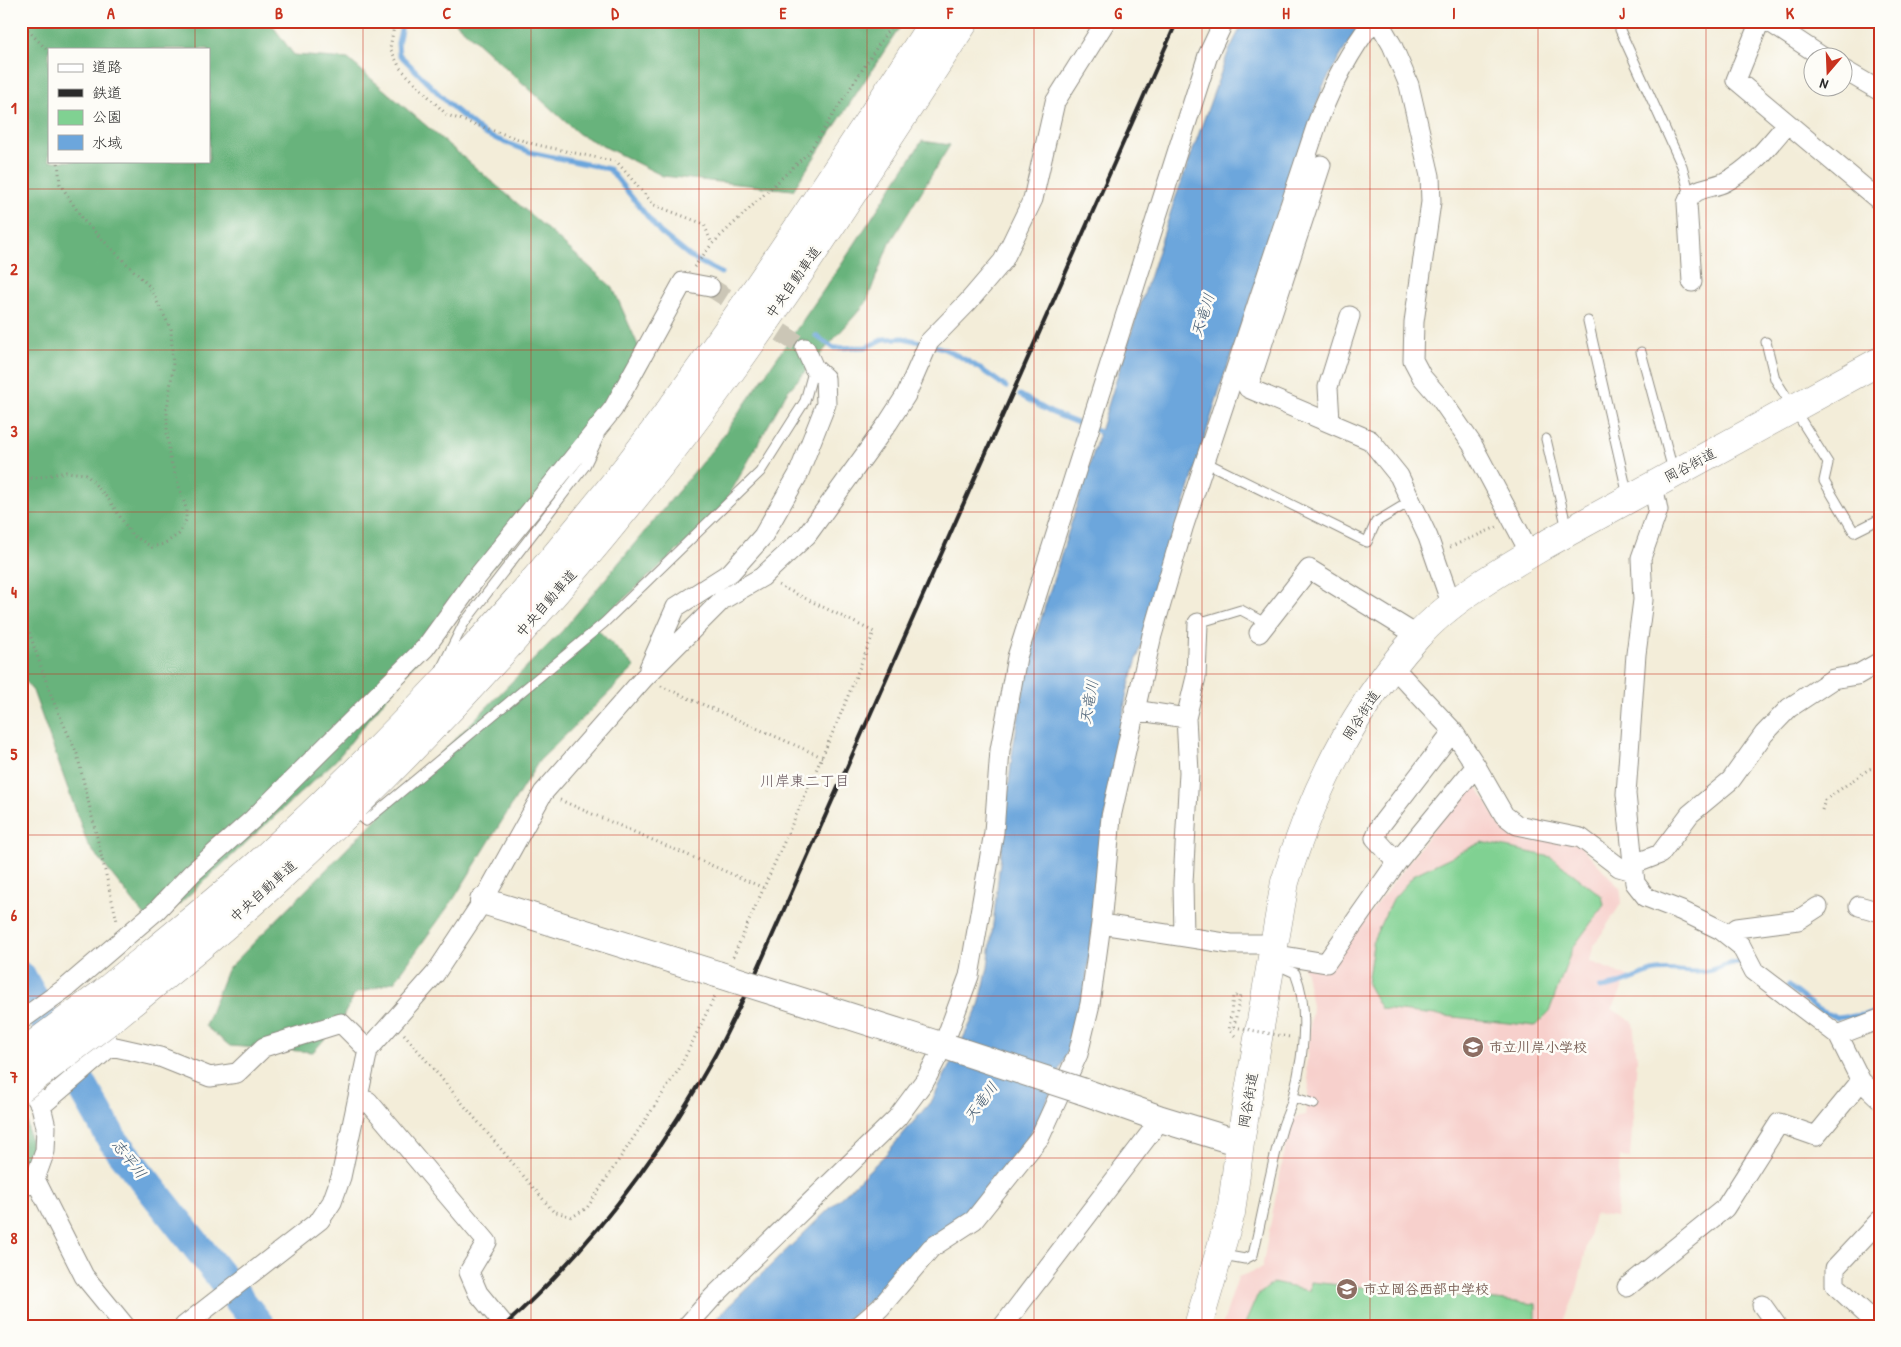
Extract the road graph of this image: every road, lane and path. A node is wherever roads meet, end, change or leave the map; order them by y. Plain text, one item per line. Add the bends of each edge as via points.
1 (395, 21) edge
2 (894, 21) edge
3 (934, 21) edge
4 (965, 21) edge
5 (1106, 21) edge
6 (1224, 21) edge
7 (1373, 21) edge
8 (1378, 21) edge
9 (1760, 21) edge
10 (1768, 21) edge
11 (21, 23) edge
12 (1620, 30) dead end
13 (1809, 48) edge
14 (48, 51) edge
15 (1854, 76) edge
16 (1880, 92) edge
17 (1787, 124) junction
18 (58, 162) edge
19 (1321, 164) dead end
20 (1877, 193) edge
21 (1690, 195) junction
22 (712, 244) junction
23 (684, 282) junction
24 (1692, 282) dead end
25 (710, 287) tunnel mouth
26 (1350, 316) dead end
27 (1588, 321) dead end
28 (1766, 342) dead end
29 (805, 348) tunnel mouth
30 (1642, 352) dead end
31 (1880, 360) edge
32 (814, 368) junction
33 (613, 409) junction
34 (1795, 409) junction
35 (1330, 421) junction
36 (1546, 440) dead end
37 (1205, 462) junction
38 (21, 478) edge
39 (1664, 480) junction
40 (1628, 499) junction
41 (1411, 501) junction
42 (1514, 520) junction
43 (1878, 520) dead end
44 (1568, 532) junction
45 (1530, 553) junction
46 (1434, 554) junction
47 (1452, 606) junction
48 (21, 609) edge
49 (1198, 624) joint
50 (1263, 628) joint
51 (1418, 636) junction
52 (1880, 662) edge
53 (1394, 667) junction
54 (644, 678) junction
55 (427, 696) junction
56 (1134, 710) junction
57 (1186, 718) junction
58 (1453, 732) junction
59 (822, 757) dead end
60 (1476, 766) junction
61 (1880, 766) edge
62 (543, 793) junction
63 (352, 809) junction
64 (1822, 810) dead end
65 (1397, 862) junction
66 (1632, 868) junction
67 (764, 888) dead end
68 (483, 901) junction
69 (1859, 906) dead end
70 (1818, 907) dead end
71 (1880, 912) edge
72 (1101, 924) junction
73 (1728, 935) junction
74 (1184, 936) junction
75 (122, 940) junction
76 (1272, 953) junction
77 (67, 987) junction
78 (110, 1003) junction
79 (1880, 1019) edge
80 (21, 1020) edge
81 (1228, 1030) dead end
82 (1838, 1035) junction
83 (1283, 1036) dead end
84 (111, 1046) junction
85 (943, 1046) junction
86 (368, 1050) junction
87 (21, 1054) edge
88 (21, 1073) edge
89 (1861, 1081) junction
90 (31, 1097) edge
91 (1293, 1097) junction
92 (358, 1099) junction
93 (1880, 1099) edge
94 (1314, 1104) dead end
95 (1161, 1119) junction
96 (1240, 1143) junction
97 (28, 1184) edge
98 (1880, 1220) edge
99 (1220, 1255) junction
100 (1627, 1287) dead end
101 (1762, 1305) dead end
102 (1869, 1323) edge
103 (190, 1324) edge
104 (125, 1326) edge
105 (505, 1326) edge
106 (688, 1326) edge
107 (859, 1326) edge
108 (1003, 1326) edge
109 (1198, 1326) edge
110 (1777, 1326) edge

1 - 22 path via 390,48 400,68 447,115 533,144 617,162 654,205 704,224
2 - 22 path via 808,153
3 - 55 main road, 中央自動車道 via 797,230 634,457 539,572
4 - 63 main road, 中央自動車道 via 813,253 729,373 648,480 511,644 428,735
5 - 54 street via 1055,102 1033,199 1003,261 929,342 906,395 807,535 762,577 722,600
6 - 85 street via 1208,55 1017,657 1000,750 994,832 971,966
7 - 37 street via 1353,47 1318,121
8 - 42 street via 1409,86 1430,176 1431,202 1414,322 1413,360 1472,444
9 - 17 street via 1736,80
10 - 13 street
11 - 14 path
12 - 21 lane via 1682,166
15 - 16 street
17 - 20 street
17 - 21 street via 1757,160 1738,175
18 - 38 path via 60,184 84,221 149,286 171,329 173,368 167,432 170,458 186,508 186,520 179,534 164,544 152,547 132,535 109,500 86,474 66,472
19 - 35 street via 1248,388
21 - 24 street via 1687,203
22 - 23 path
23 - 25 street
23 - 33 street
26 - 35 street via 1328,387
27 - 40 lane
28 - 34 lane via 1774,379
29 - 32 street
30 - 39 lane
31 - 34 main road, 岡谷街道
32 - 54 street via 824,378 826,404 798,475 763,536 731,572 676,607
32 - 63 lane via 805,401 760,472 604,623 366,821
33 - 55 lane via 585,466 464,623
33 - 75 street via 473,582 425,648 253,818
34 - 39 main road, 岡谷街道
34 - 43 lane via 1828,463 1824,481 1854,532
35 - 41 street via 1370,440 1398,476
36 - 44 lane
37 - 41 lane via 1367,542 1376,522
37 - 56 street via 1152,635
39 - 40 main road, 岡谷街道
39 - 66 street via 1658,510 1641,558 1643,600 1626,794
40 - 44 main road, 岡谷街道
41 - 46 street
42 - 45 street
42 - 46 path
44 - 45 main road, 岡谷街道
45 - 47 main road, 岡谷街道
46 - 47 street
47 - 51 main road, 岡谷街道
48 - 75 path via 52,698 77,754
49 - 50 lane via 1241,610
49 - 57 street via 1196,677
50 - 51 street via 1308,569
51 - 53 main road, 岡谷街道
52 - 66 street via 1857,675 1833,679 1789,708 1764,734 1731,780 1690,814 1660,854
53 - 58 street
53 - 76 main road, 岡谷街道 via 1348,732 1319,789 1297,841 1285,882
54 - 59 path
54 - 62 street
55 - 78 main road, 中央自動車道 via 345,781
56 - 57 street
56 - 72 street via 1111,818
57 - 74 street via 1189,772 1183,883
58 - 60 street
58 - 65 street via 1380,826 1376,838
60 - 65 street
60 - 66 street via 1504,815 1517,825 1581,838 1618,867
61 - 64 path via 1869,769 1825,800
62 - 67 path
62 - 68 street
63 - 78 main road, 中央自動車道 via 272,885
65 - 76 street via 1326,963
66 - 73 street via 1635,883 1646,897
68 - 85 street, bridge
68 - 86 street via 434,974
69 - 71 street
70 - 73 street via 1798,920 1737,928
72 - 74 street
72 - 107 street via 1090,1004 1078,1054 1040,1137 974,1220 931,1248 880,1308
73 - 82 street via 1741,946 1754,970
74 - 76 street
75 - 77 street
76 - 91 lane via 1295,973 1301,989 1303,1022
76 - 96 main road, 岡谷街道
77 - 80 street
77 - 84 street
78 - 87 main road, 中央自動車道, bridge
78 - 90 main road, 中央自動車道, bridge
79 - 82 street
81 - 83 path, bridge via 1233,996 1240,996 1234,1028
82 - 89 street
84 - 86 street via 160,1057 210,1077 237,1073 264,1047 341,1023
84 - 90 street
85 - 95 street, bridge
85 - 106 street via 926,1079 897,1118 713,1297
86 - 92 street
88 - 90 street
89 - 93 street
89 - 100 street via 1816,1136 1779,1123 1725,1208
90 - 97 street via 46,1127 45,1151
91 - 94 lane
91 - 99 lane via 1282,1128 1253,1255 1245,1259
92 - 103 street via 341,1177 332,1202 320,1220
92 - 105 street via 368,1101 487,1242 469,1272 478,1293
95 - 96 street
95 - 108 street
96 - 99 main road, 岡谷街道 via 1231,1213
97 - 104 street via 84,1276
98 - 102 street via 1835,1268 1835,1285
99 - 109 main road, 岡谷街道
101 - 110 street

